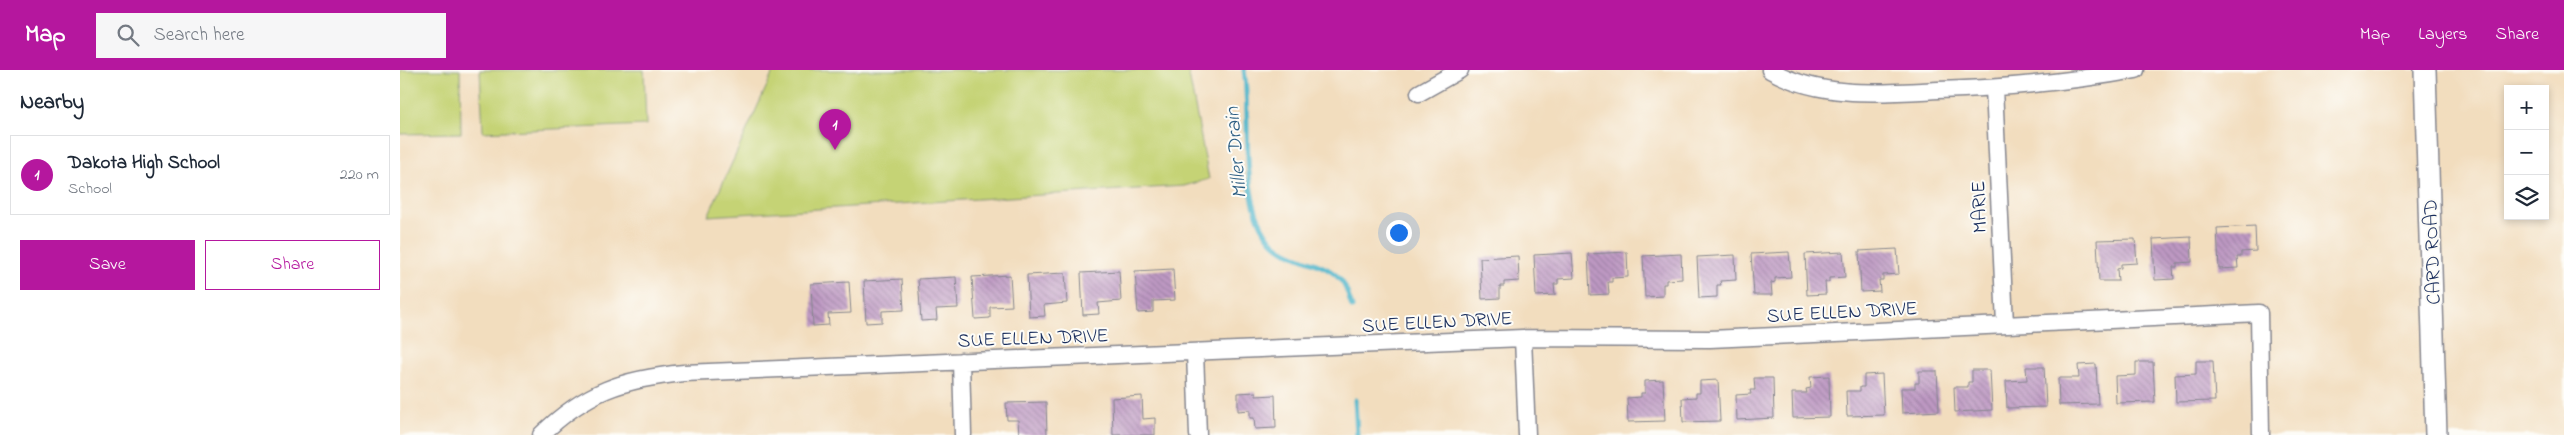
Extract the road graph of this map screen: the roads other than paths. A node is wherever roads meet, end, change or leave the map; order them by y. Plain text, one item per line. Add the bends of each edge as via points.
1 (1460, 70) edge
2 (1770, 70) edge
3 (2136, 70) edge
4 (2425, 70) edge
5 (1994, 88) junction
6 (1419, 92) dead end
7 (2005, 324) junction
8 (1523, 338) junction
9 (1195, 352) junction
10 (961, 361) junction
11 (541, 435) edge
12 (964, 435) edge
13 (1198, 435) edge
14 (1527, 435) edge
15 (2261, 435) edge
16 (2436, 435) edge

1 - 6 street
2 - 5 street via 1809,86 1841,91 1872,93
3 - 5 street
4 - 16 street, CARD ROAD
5 - 7 street, MARIE
7 - 8 street, SUE ELLEN DRIVE via 1710,339
7 - 15 street, SUE ELLEN DRIVE via 2258,314
8 - 9 street, SUE ELLEN DRIVE
8 - 14 street
9 - 10 street, SUE ELLEN DRIVE
9 - 13 street
10 - 11 street, SUE ELLEN DRIVE via 684,372 619,384 577,405
10 - 12 street

